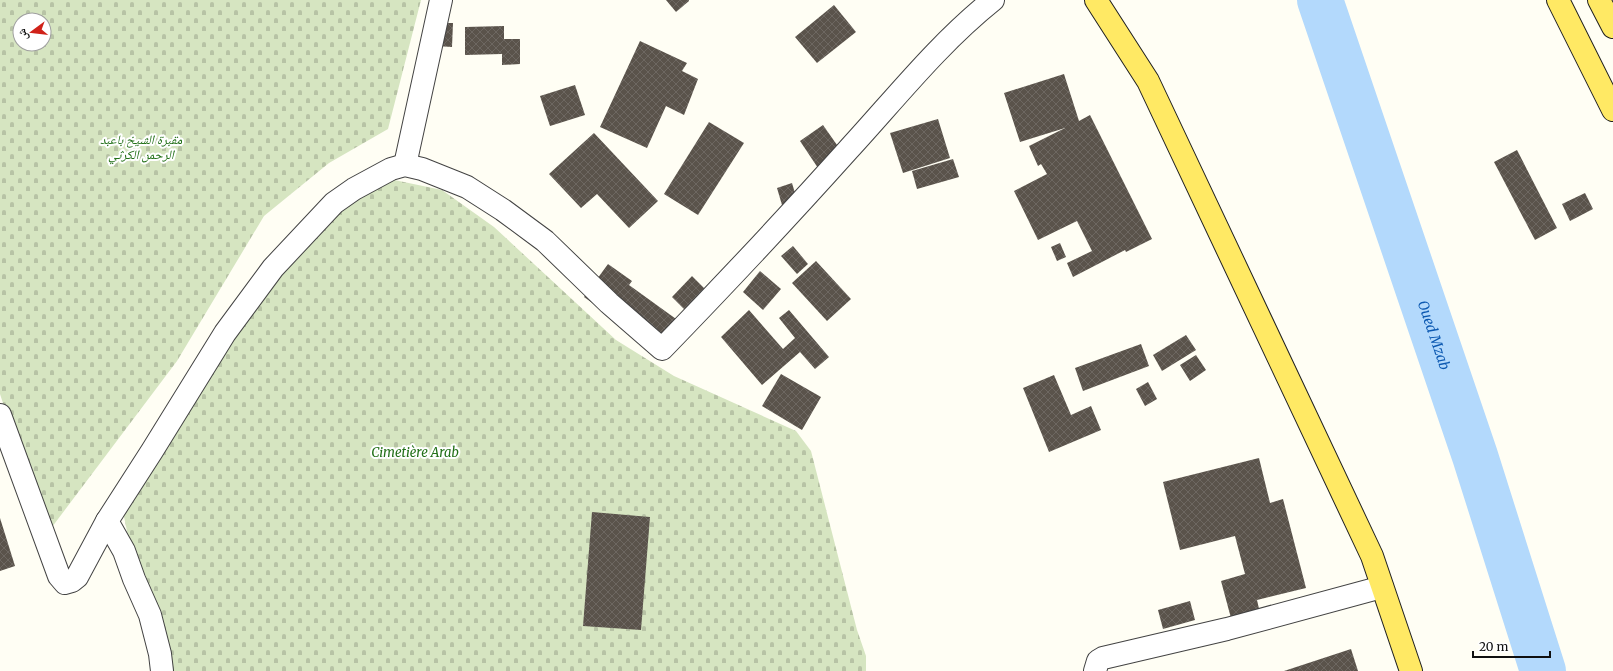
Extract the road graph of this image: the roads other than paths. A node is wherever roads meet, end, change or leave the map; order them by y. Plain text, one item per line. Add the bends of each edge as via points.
1 (441, 0) edge
2 (993, 0) edge
3 (1096, 0) edge
4 (1558, 0) edge
5 (1599, 0) edge
6 (1613, 27) edge
7 (1613, 110) edge
8 (405, 165) junction
9 (0, 415) edge
10 (107, 521) junction
11 (1382, 587) junction
12 (162, 671) edge
13 (1095, 671) edge
14 (1411, 671) edge

1 - 8 street
2 - 8 street via 973,16 923,66 770,236 662,349 609,303 545,241 503,210 467,187 422,168
3 - 11 main road via 1148,81 1369,549
4 - 7 main road
5 - 6 main road
8 - 10 street via 379,174 334,203 272,268 225,333
9 - 10 street via 59,576 65,583 77,577
10 - 12 street via 124,551 150,615
11 - 13 street via 1227,629 1103,658 1098,661
11 - 14 main road

